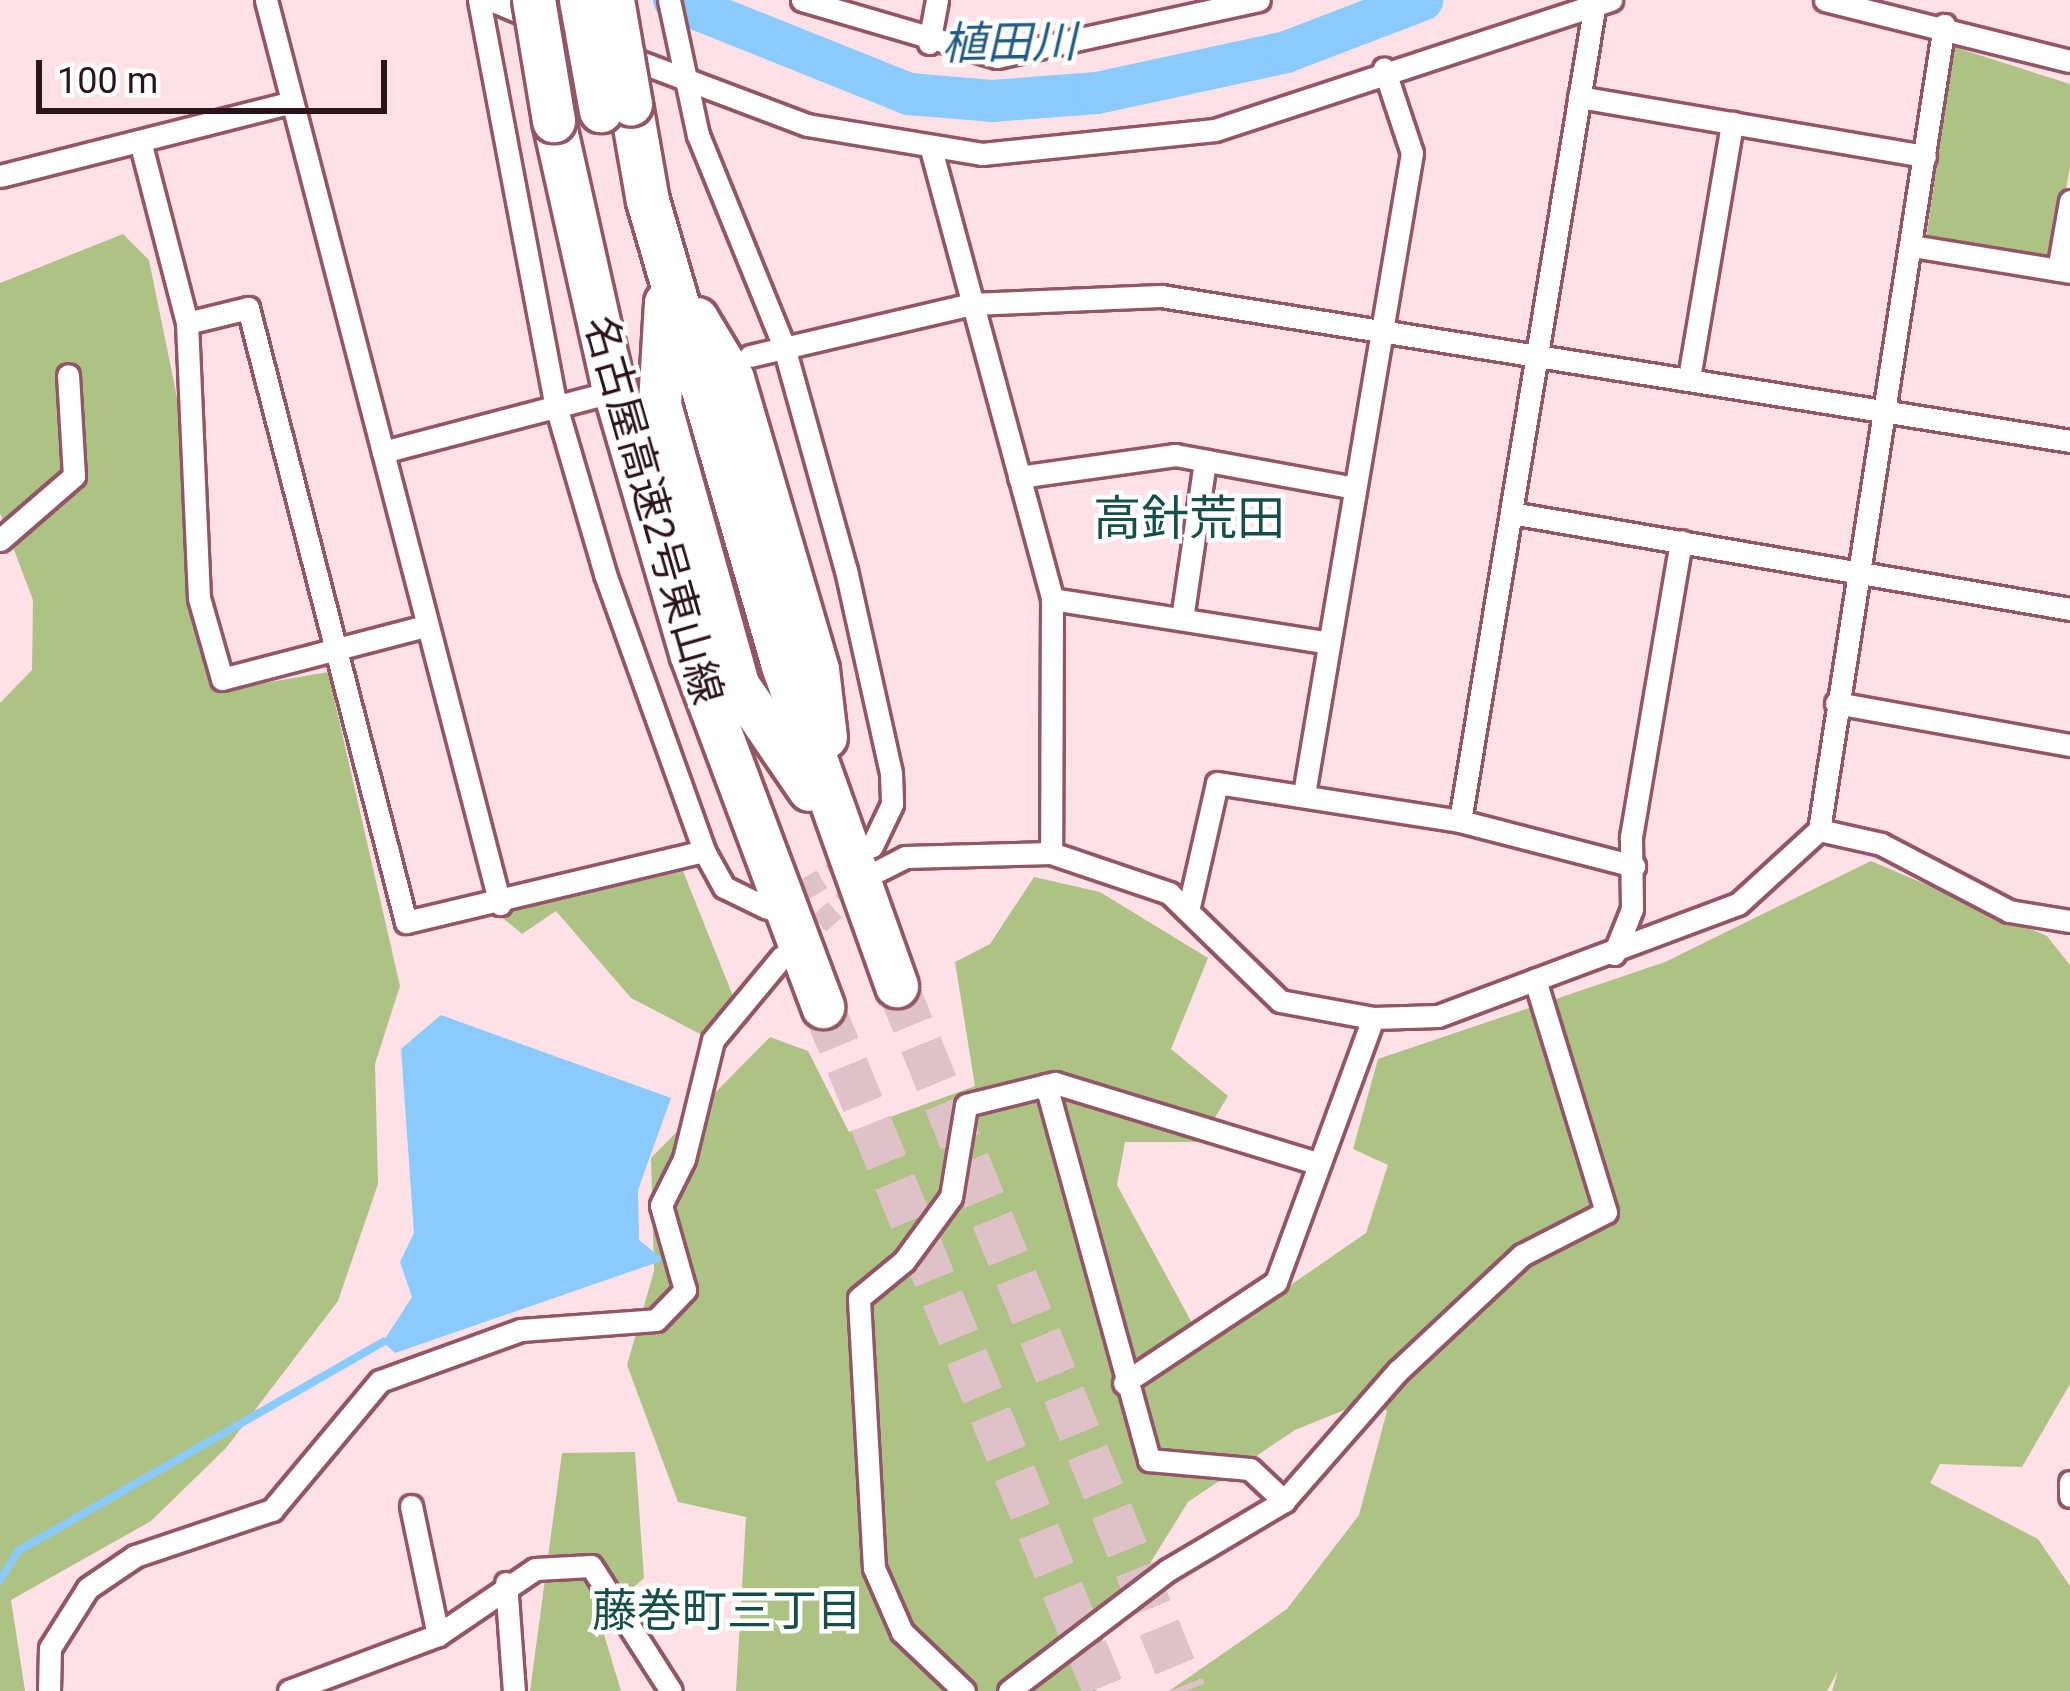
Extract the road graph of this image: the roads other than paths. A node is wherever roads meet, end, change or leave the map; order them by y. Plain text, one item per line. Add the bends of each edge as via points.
1 (266, 0) edge
2 (479, 0) edge
3 (491, 0) edge
4 (534, 0) edge
5 (556, 0) edge
6 (581, 0) edge
7 (613, 0) edge
8 (669, 0) edge
9 (802, 0) edge
10 (937, 0) edge
11 (1259, 0) edge
12 (1825, 0) edge
13 (1603, 2) edge
14 (825, 5) edge
15 (1944, 25) junction
16 (929, 43) junction
17 (2070, 61) edge
18 (1384, 69) junction
19 (686, 82) junction
20 (1580, 97) junction
21 (292, 102) junction
22 (590, 113) junction
23 (1732, 123) junction
24 (140, 141) junction
25 (931, 149) junction
26 (1924, 156) junction
27 (0, 176) edge
28 (2070, 201) edge
29 (1912, 246) junction
30 (2064, 271) edge
31 (971, 304) junction
32 (187, 323) junction
33 (1382, 329) junction
34 (784, 347) junction
35 (1537, 354) junction
36 (750, 356) dead end
37 (68, 374) dead end
38 (1689, 378) junction
39 (604, 388) junction
40 (556, 406) junction
41 (1888, 410) junction
42 (2070, 441) edge
43 (383, 452) junction
44 (1205, 460) junction
45 (1019, 477) junction
46 (1355, 488) junction
47 (1511, 513) junction
48 (0, 540) edge
49 (1681, 542) junction
50 (1856, 572) junction
51 (1052, 599) junction
52 (2070, 609) edge
53 (1182, 620) junction
54 (426, 626) junction
55 (1329, 643) junction
56 (336, 649) junction
57 (1836, 703) junction
58 (2070, 745) edge
59 (1304, 794) junction
60 (1460, 821) junction
61 (1819, 830) junction
62 (862, 838) junction
63 (704, 850) junction
64 (1051, 853) junction
65 (905, 857) junction
66 (1634, 866) junction
67 (878, 871) tunnel mouth
68 (500, 904) junction
69 (767, 908) dead end
70 (1188, 911) junction
71 (2070, 921) edge
72 (1614, 954) junction
73 (782, 957) tunnel mouth
74 (1535, 980) junction
75 (897, 986) tunnel mouth
76 (823, 1007) tunnel mouth
77 (1373, 1018) junction
78 (1046, 1085) junction
79 (1317, 1163) junction
80 (1124, 1383) junction
81 (2070, 1482) edge
82 (2070, 1496) edge
83 (1284, 1501) junction
84 (411, 1506) dead end
85 (506, 1583) junction
86 (438, 1635) junction
87 (49, 1691) edge
88 (290, 1691) edge
89 (514, 1691) edge
90 (671, 1691) edge
91 (964, 1691) edge
92 (1009, 1691) edge

1 - 21 street
2 - 40 street
3 - 19 street
4 - 22 highway, 名古屋高速2号東山線, bridge
5 - 22 highway
6 - 22 highway, bridge
7 - 22 highway, 名古屋高速2号東山線, bridge
8 - 19 street
9 - 14 street
10 - 16 street
11 - 16 street via 997,57
12 - 15 street
13 - 18 street
13 - 20 street
14 - 16 street
15 - 17 street
15 - 26 street
18 - 25 street via 1215,130 1059,149
18 - 33 street via 1412,153
19 - 25 street via 807,124
19 - 34 street
20 - 23 street
20 - 35 street
21 - 24 street
21 - 43 street
22 - 39 highway, 名古屋高速2号東山線
22 - 62 highway, 名古屋高速2号東山線 via 648,201
23 - 26 street
23 - 38 street
24 - 27 street
24 - 32 street
25 - 31 street
26 - 29 street
28 - 30 street
29 - 30 street
29 - 41 street
31 - 33 street via 1161,296
31 - 34 street
31 - 45 street
32 - 56 street via 248,308
32 - 56 street via 200,598 222,679
33 - 35 street
33 - 46 street
34 - 36 street
34 - 62 street via 891,773
35 - 38 street
35 - 47 street
37 - 48 street via 74,476
38 - 41 street
39 - 40 street
39 - 76 highway, 名古屋高速2号東山線 via 692,656
40 - 43 street
40 - 63 street
41 - 42 street
41 - 50 street
43 - 54 street
44 - 45 street
44 - 46 street
44 - 53 street
45 - 51 street
46 - 55 street
47 - 49 street
47 - 60 street
49 - 50 street
49 - 66 street
50 - 52 street
50 - 57 street
51 - 53 street
51 - 64 street
53 - 55 street
54 - 56 street
54 - 68 street
55 - 59 street
56 - 68 street via 406,922
57 - 58 street
57 - 61 street
59 - 60 street
59 - 70 street via 1217,783
60 - 66 street
61 - 71 street via 1881,844 2009,911
61 - 72 street via 1758,892
62 - 65 street
62 - 75 highway
63 - 68 street
63 - 69 street via 724,887
64 - 65 street
64 - 70 street via 1169,893
65 - 67 street
66 - 72 street
70 - 77 street via 1280,1000
72 - 74 street
73 - 87 street via 712,1040 684,1159 661,1205 685,1290 656,1320 600,1333 521,1330 380,1381 272,1510 135,1556 88,1588 50,1648
74 - 77 street via 1438,1016
74 - 83 street via 1606,1212 1522,1256 1398,1371
77 - 79 street
78 - 79 street
78 - 80 street
78 - 91 street via 966,1106 951,1197 904,1261 859,1298 874,1568 902,1632
79 - 80 street via 1276,1282
80 - 83 street via 1148,1460 1250,1469
81 - 82 street
83 - 92 street via 1168,1570
84 - 86 street
85 - 86 street
85 - 89 street
85 - 90 street via 591,1566
86 - 88 street

